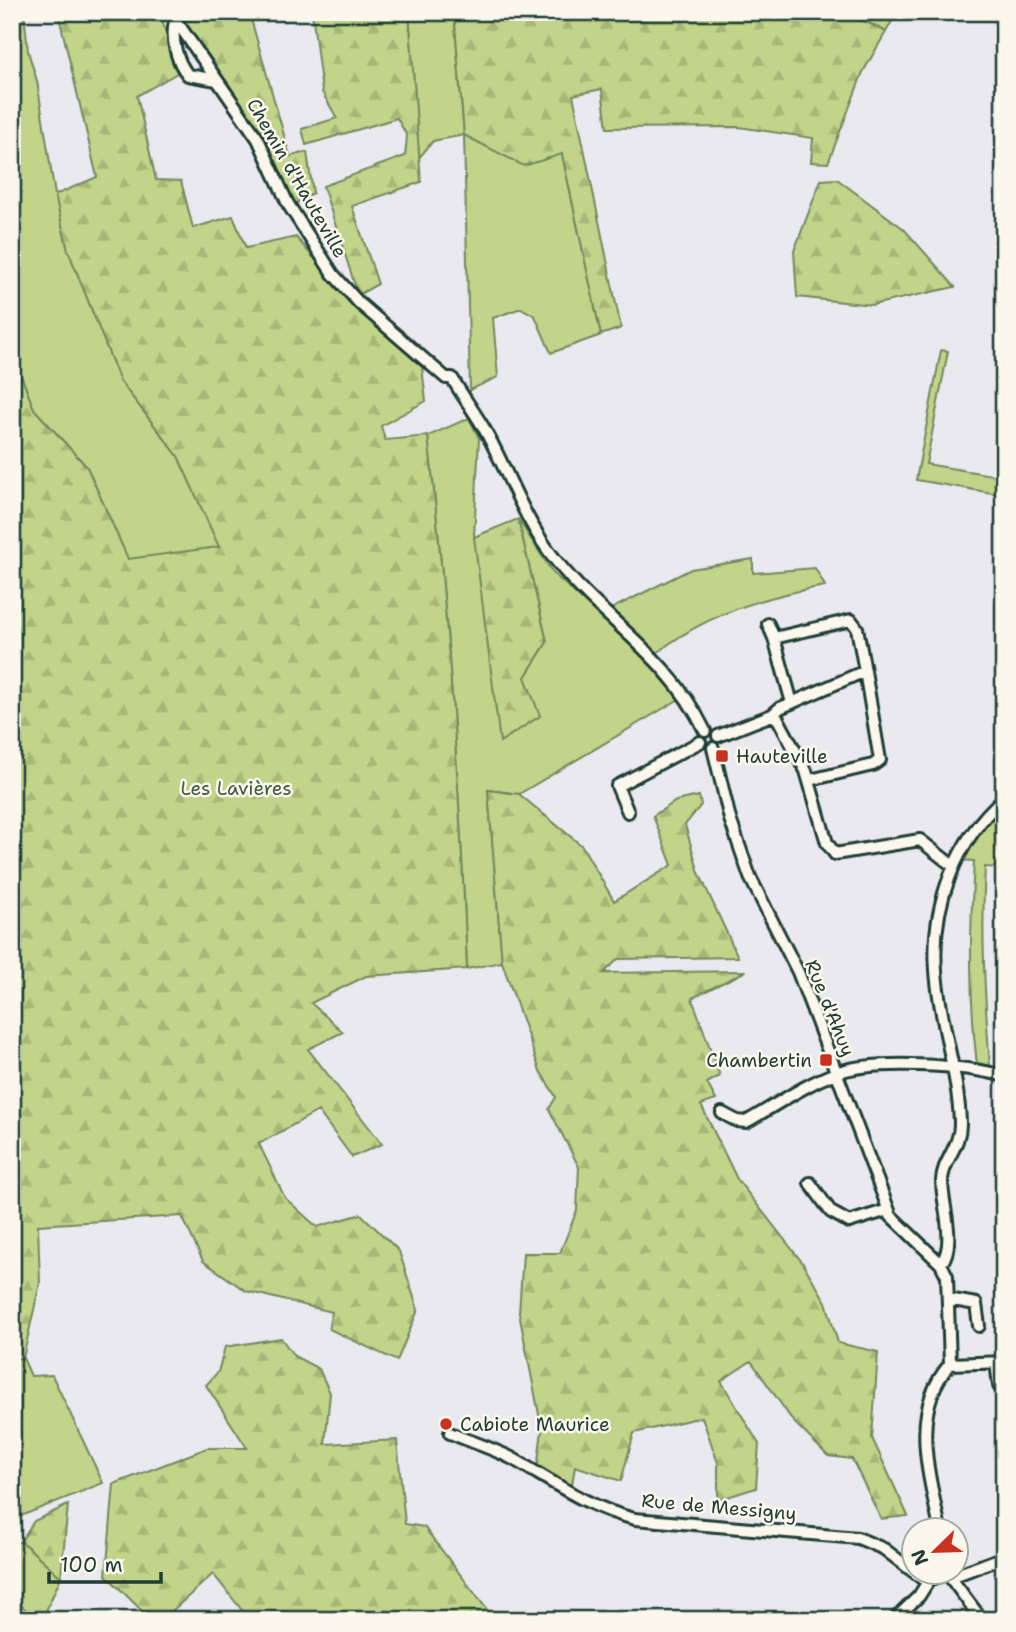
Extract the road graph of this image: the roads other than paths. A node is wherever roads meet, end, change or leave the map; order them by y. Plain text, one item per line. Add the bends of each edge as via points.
1 (173, 17) edge
2 (217, 80) junction
3 (768, 624) dead end
4 (774, 638) junction
5 (865, 671) junction
6 (792, 703) junction
7 (772, 715) junction
8 (705, 731) junction
9 (718, 736) junction
10 (700, 742) junction
11 (713, 748) junction
12 (810, 780) junction
13 (1004, 798) edge
14 (628, 812) dead end
15 (953, 866) junction
16 (954, 1067) junction
17 (837, 1072) junction
18 (1004, 1076) edge
19 (722, 1113) dead end
20 (810, 1183) dead end
21 (888, 1210) junction
22 (941, 1264) junction
23 (948, 1299) junction
24 (979, 1326) dead end
25 (1000, 1362) edge
26 (950, 1364) junction
27 (999, 1386) dead end
28 (450, 1433) dead end
29 (938, 1516) edge
30 (1004, 1557) edge
31 (900, 1561) edge
32 (970, 1570) edge
33 (925, 1586) edge
34 (957, 1586) edge
35 (894, 1620) edge
36 (982, 1620) edge

1 - 2 street, Chemin d'Hauteville
1 - 2 street via 173,41 183,69 188,75
2 - 8 street, Chemin d'Hauteville via 258,139 288,204 333,274 384,326 446,378 452,378 487,433 517,499 548,550 674,679
3 - 4 street
4 - 5 street via 852,620
4 - 6 street
5 - 6 street
5 - 12 street via 880,760
6 - 7 street
7 - 9 street
7 - 12 street
8 - 9 street
8 - 10 street
9 - 11 street
10 - 11 street
10 - 14 street via 617,786
11 - 17 street, Rue d'Ahuy via 750,877 798,972
12 - 15 street via 831,851 844,854 920,840
13 - 15 street via 978,825
15 - 16 street via 939,919 936,968
16 - 17 street via 895,1066
16 - 18 street
16 - 22 street via 960,1132 942,1174 948,1247
17 - 19 street via 746,1122
17 - 21 street, Rue d'Ahuy
20 - 21 street via 831,1212 849,1222
21 - 22 street, Rue d'Ahuy
22 - 23 street via 947,1276
23 - 24 street via 976,1304
23 - 26 street
25 - 26 street
25 - 27 street
26 - 29 street via 931,1396 923,1426
28 - 31 street, Rue de Messigny via 513,1459 568,1495 611,1513 668,1523 858,1538
30 - 32 street
33 - 35 street
34 - 36 street

